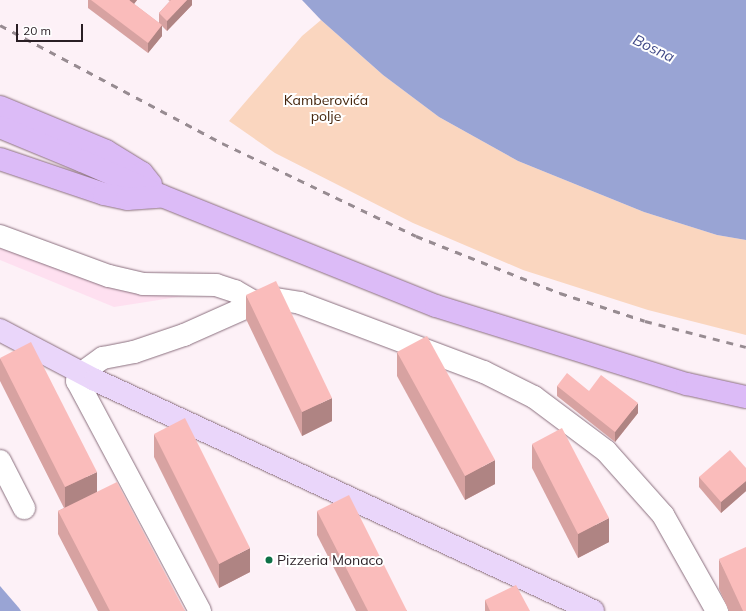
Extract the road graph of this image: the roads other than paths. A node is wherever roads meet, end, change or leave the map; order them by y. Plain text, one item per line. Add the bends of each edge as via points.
1 (0, 107) edge
2 (0, 127) edge
3 (0, 159) edge
4 (162, 196) junction
5 (0, 236) edge
6 (256, 303) junction
7 (0, 330) edge
8 (82, 373) junction
9 (746, 397) edge
10 (0, 461) edge
11 (24, 508) dead end
12 (200, 611) edge
13 (593, 611) edge
14 (717, 611) edge

1 - 4 highway via 106,151 142,173
2 - 4 highway
3 - 4 highway via 104,194 128,199
4 - 9 highway via 436,306 687,384
5 - 6 lane via 109,276 143,284 216,285 235,291
6 - 8 lane via 184,335 134,352 103,358
6 - 14 lane via 276,299 300,303 484,372 534,397 606,451 662,515
7 - 8 main road
8 - 12 lane via 77,381
8 - 13 main road
10 - 11 lane

